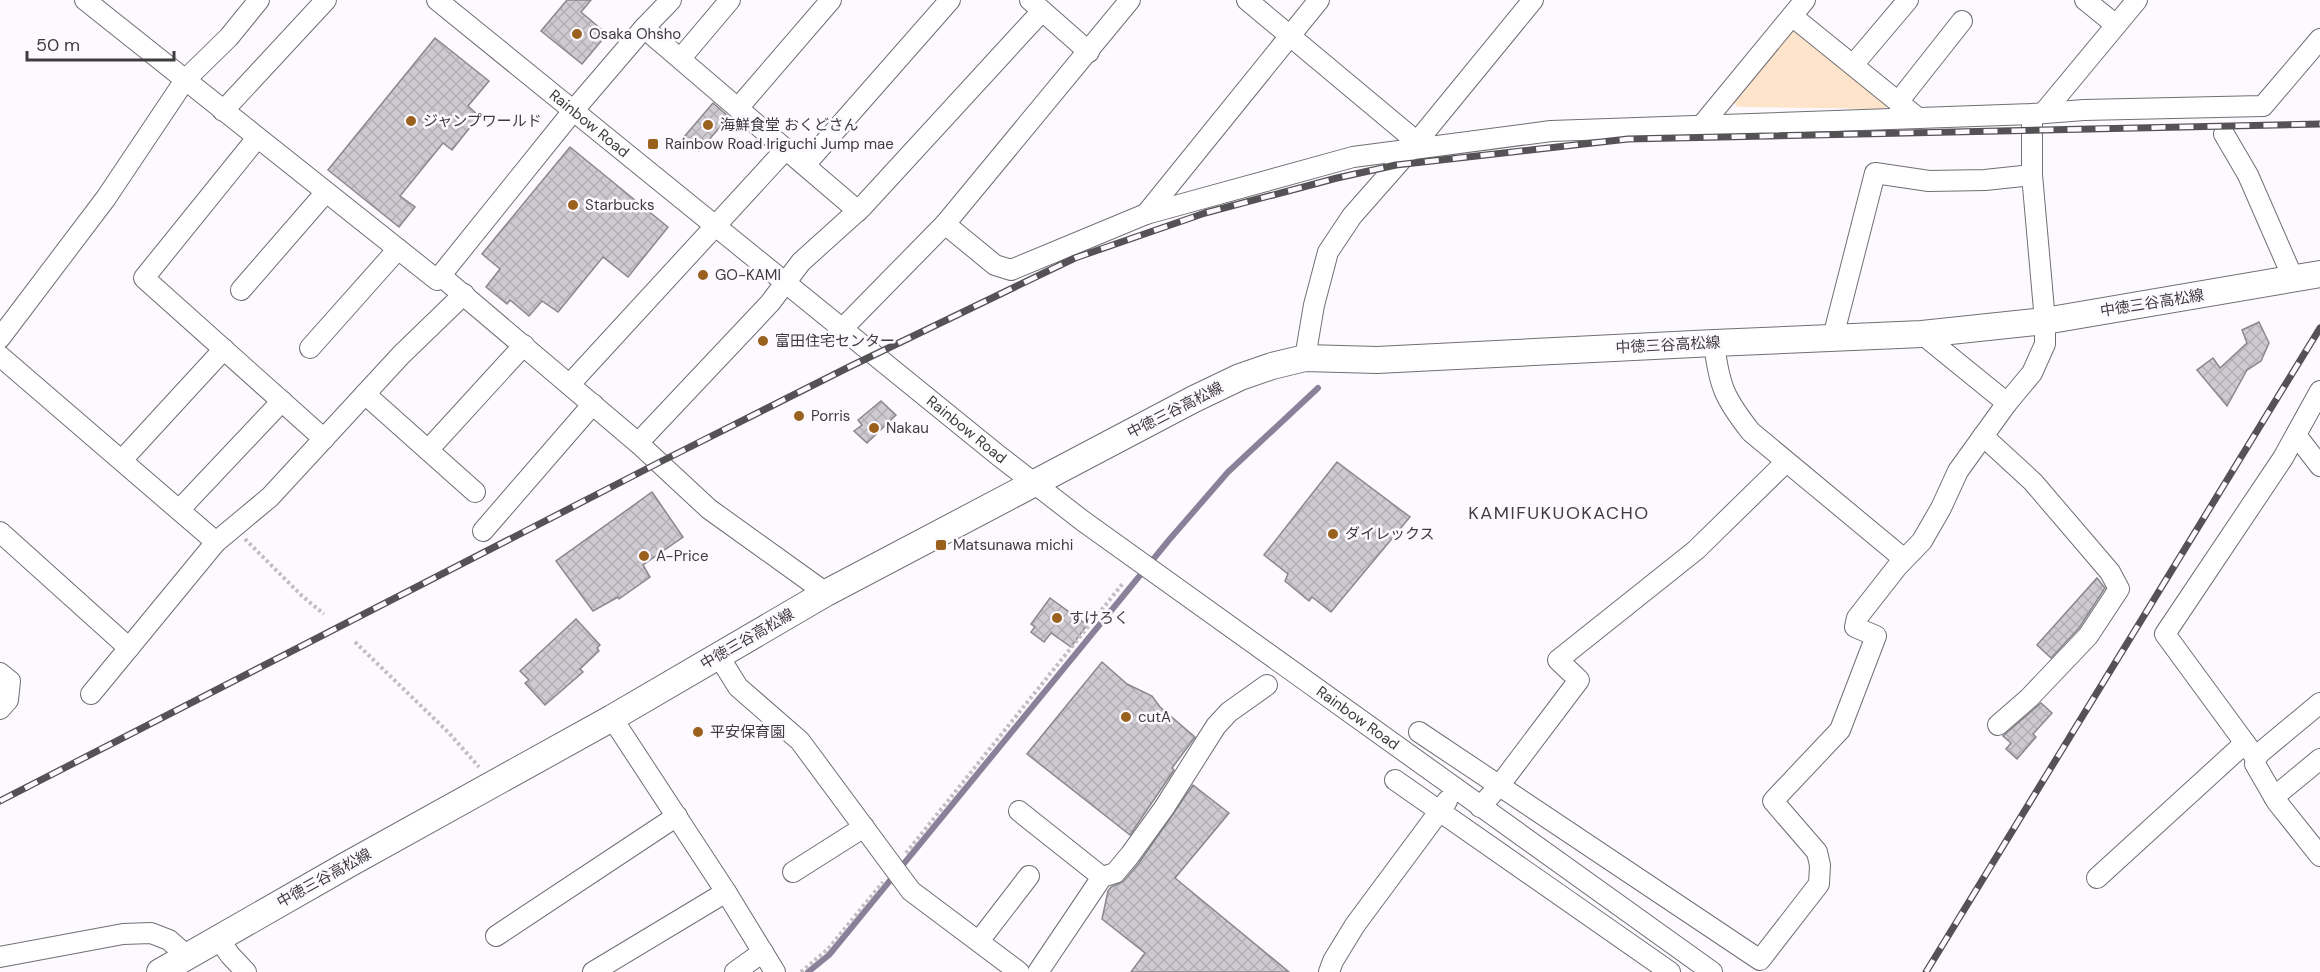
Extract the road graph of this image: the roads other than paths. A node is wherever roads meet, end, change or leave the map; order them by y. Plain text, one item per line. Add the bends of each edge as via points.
1 (85, 0) edge
2 (259, 0) edge
3 (326, 0) edge
4 (437, 0) edge
5 (671, 0) edge
6 (730, 0) edge
7 (831, 0) edge
8 (950, 0) edge
9 (1130, 0) edge
10 (1247, 0) edge
11 (1319, 0) edge
12 (1533, 0) edge
13 (1805, 0) edge
14 (1908, 0) edge
15 (2085, 0) edge
16 (2137, 0) edge
17 (1036, 6) edge
18 (1792, 16) junction
19 (1962, 21) dead end
20 (2116, 25) junction
21 (644, 28) junction
22 (1289, 37) junction
23 (2320, 39) edge
24 (1089, 52) junction
25 (681, 58) junction
26 (1853, 65) junction
27 (185, 80) junction
28 (1898, 102) junction
29 (738, 108) junction
30 (223, 111) junction
31 (573, 111) junction
32 (2038, 113) junction
33 (1918, 118) junction
34 (1702, 125) junction
35 (2224, 134) dead end
36 (257, 138) junction
37 (1414, 145) junction
38 (786, 149) junction
39 (805, 165) junction
40 (2032, 175) junction
41 (326, 192) junction
42 (858, 211) junction
43 (1146, 214) junction
44 (945, 224) junction
45 (715, 226) junction
46 (398, 249) junction
47 (2320, 274) edge
48 (441, 276) junction
49 (2293, 278) junction
50 (785, 283) junction
51 (241, 290) dead end
52 (464, 294) junction
53 (2045, 321) junction
54 (842, 329) junction
55 (1922, 334) junction
56 (1833, 337) junction
57 (0, 338) edge
58 (1714, 343) junction
59 (524, 345) junction
60 (310, 348) dead end
61 (224, 349) junction
62 (0, 356) edge
63 (1305, 358) junction
64 (570, 384) junction
65 (2320, 391) edge
66 (364, 394) junction
67 (282, 401) junction
68 (2007, 403) junction
69 (593, 404) junction
70 (2296, 435) junction
71 (1983, 436) junction
72 (324, 439) junction
73 (638, 443) junction
74 (428, 450) junction
75 (122, 460) junction
76 (1786, 462) junction
77 (2320, 466) edge
78 (1034, 483) junction
79 (475, 492) dead end
80 (179, 510) junction
81 (483, 531) dead end
82 (0, 532) edge
83 (216, 542) junction
84 (1904, 559) junction
85 (826, 593) junction
86 (129, 648) junction
87 (718, 655) junction
88 (0, 673) edge
89 (1267, 685) dead end
90 (91, 694) dead end
91 (2320, 703) edge
92 (0, 709) edge
93 (612, 718) junction
94 (1998, 725) dead end
95 (1419, 732) dead end
96 (2251, 750) junction
97 (2320, 759) edge
98 (1395, 780) dead end
99 (1499, 786) junction
100 (1456, 790) junction
101 (2274, 797) junction
102 (1480, 807) junction
103 (1018, 811) dead end
104 (1439, 811) junction
105 (677, 816) junction
106 (864, 827) junction
107 (2320, 856) edge
108 (793, 872) dead end
109 (1029, 876) dead end
110 (1102, 878) junction
111 (2097, 878) dead end
112 (726, 892) junction
113 (496, 936) dead end
114 (218, 938) junction
115 (979, 941) junction
116 (763, 952) junction
117 (186, 956) junction
118 (0, 957) edge
119 (160, 972) edge
120 (246, 972) edge
121 (593, 972) edge
122 (735, 972) edge
123 (775, 972) edge
124 (1019, 972) edge
125 (1038, 972) edge
126 (1329, 972) edge
127 (1670, 972) edge
128 (1712, 972) edge

1 - 27 street
2 - 27 street via 229,37
3 - 30 street
4 - 31 street, Rainbow Road
5 - 21 street
6 - 25 street
7 - 29 street
8 - 39 street
9 - 24 street
10 - 22 street
11 - 22 street
12 - 37 street
13 - 18 street
14 - 26 street
15 - 20 street
16 - 20 street
17 - 24 street
17 - 42 street
18 - 26 street
18 - 34 street
19 - 28 street
20 - 32 street
21 - 25 street
21 - 31 street
22 - 37 street
22 - 43 street
23 - 32 street via 2263,106
24 - 44 street
25 - 29 street
26 - 28 street
27 - 30 street
27 - 57 street via 106,198
28 - 33 street
29 - 38 street
30 - 36 street
31 - 45 street, Rainbow Road
31 - 48 street
32 - 33 street
32 - 40 street
33 - 34 street
34 - 37 street via 1551,130
35 - 49 street via 2248,175
36 - 41 street
36 - 61 street via 144,278
37 - 43 street via 1353,157
37 - 63 street via 1352,216 1328,252
38 - 39 street
38 - 45 street
39 - 42 street
40 - 53 street
40 - 56 street via 1929,181 1875,173
41 - 46 street
41 - 51 street
42 - 50 street via 801,262
43 - 44 street via 1011,270 995,265
44 - 54 street
45 - 50 street, Rainbow Road
45 - 64 street
46 - 48 street via 437,280
46 - 60 street
47 - 49 main road, 中徳三谷高松線
48 - 52 street
49 - 53 main road, 中徳三谷高松線
50 - 54 street, Rainbow Road
50 - 73 street via 747,329
52 - 59 street
52 - 66 street
53 - 55 main road, 中徳三谷高松線
53 - 68 street via 2045,344 2039,359
54 - 78 street, Rainbow Road
55 - 56 main road, 中徳三谷高松線
55 - 68 street
56 - 58 main road, 中徳三谷高松線
58 - 63 main road, 中徳三谷高松線 via 1377,360
58 - 76 street via 1718,378 1732,408 1751,432
59 - 64 street
59 - 74 street
61 - 67 street
61 - 75 street
62 - 75 street
63 - 78 main road, 中徳三谷高松線 via 1231,381
64 - 69 street
65 - 70 street
66 - 72 street
66 - 74 street
67 - 72 street
67 - 80 street
68 - 71 street
69 - 73 street
69 - 81 street
70 - 77 street
70 - 96 street via 2165,634
71 - 84 street via 1958,471 1927,533
71 - 94 street via 2033,483 2110,572 2119,589 2088,636
72 - 83 street via 270,497
73 - 85 street via 709,509
74 - 79 street
75 - 80 street
76 - 84 street
76 - 99 street via 1696,550 1558,660 1580,680
78 - 85 main road, 中徳三谷高松線
78 - 100 street, Rainbow Road
80 - 83 street
82 - 86 street
83 - 86 street
84 - 99 street via 1855,623 1855,627 1876,636 1840,730 1773,801 1816,852 1819,884 1760,960
85 - 87 main road, 中徳三谷高松線
86 - 90 street
87 - 93 main road, 中徳三谷高松線
87 - 106 street via 738,687 800,741
88 - 92 street via 10,681 8,700
89 - 110 street via 1216,726 1130,855 1115,873
91 - 96 street
93 - 105 street
93 - 114 main road, 中徳三谷高松線
95 - 99 street
96 - 101 street
96 - 111 street
97 - 101 street
98 - 104 street
99 - 102 street
100 - 102 street, Rainbow Road
100 - 104 street
101 - 107 street
102 - 128 street, Rainbow Road
103 - 110 street
104 - 126 street via 1355,925
104 - 127 street
105 - 112 street
105 - 113 street
106 - 108 street
106 - 115 street via 911,891
109 - 115 street
110 - 125 street
112 - 116 street
112 - 121 street
114 - 117 main road, 中徳三谷高松線
114 - 120 street
115 - 124 street
116 - 122 street
116 - 123 street
117 - 118 street via 169,939 151,933 123,934
117 - 119 main road, 中徳三谷高松線

